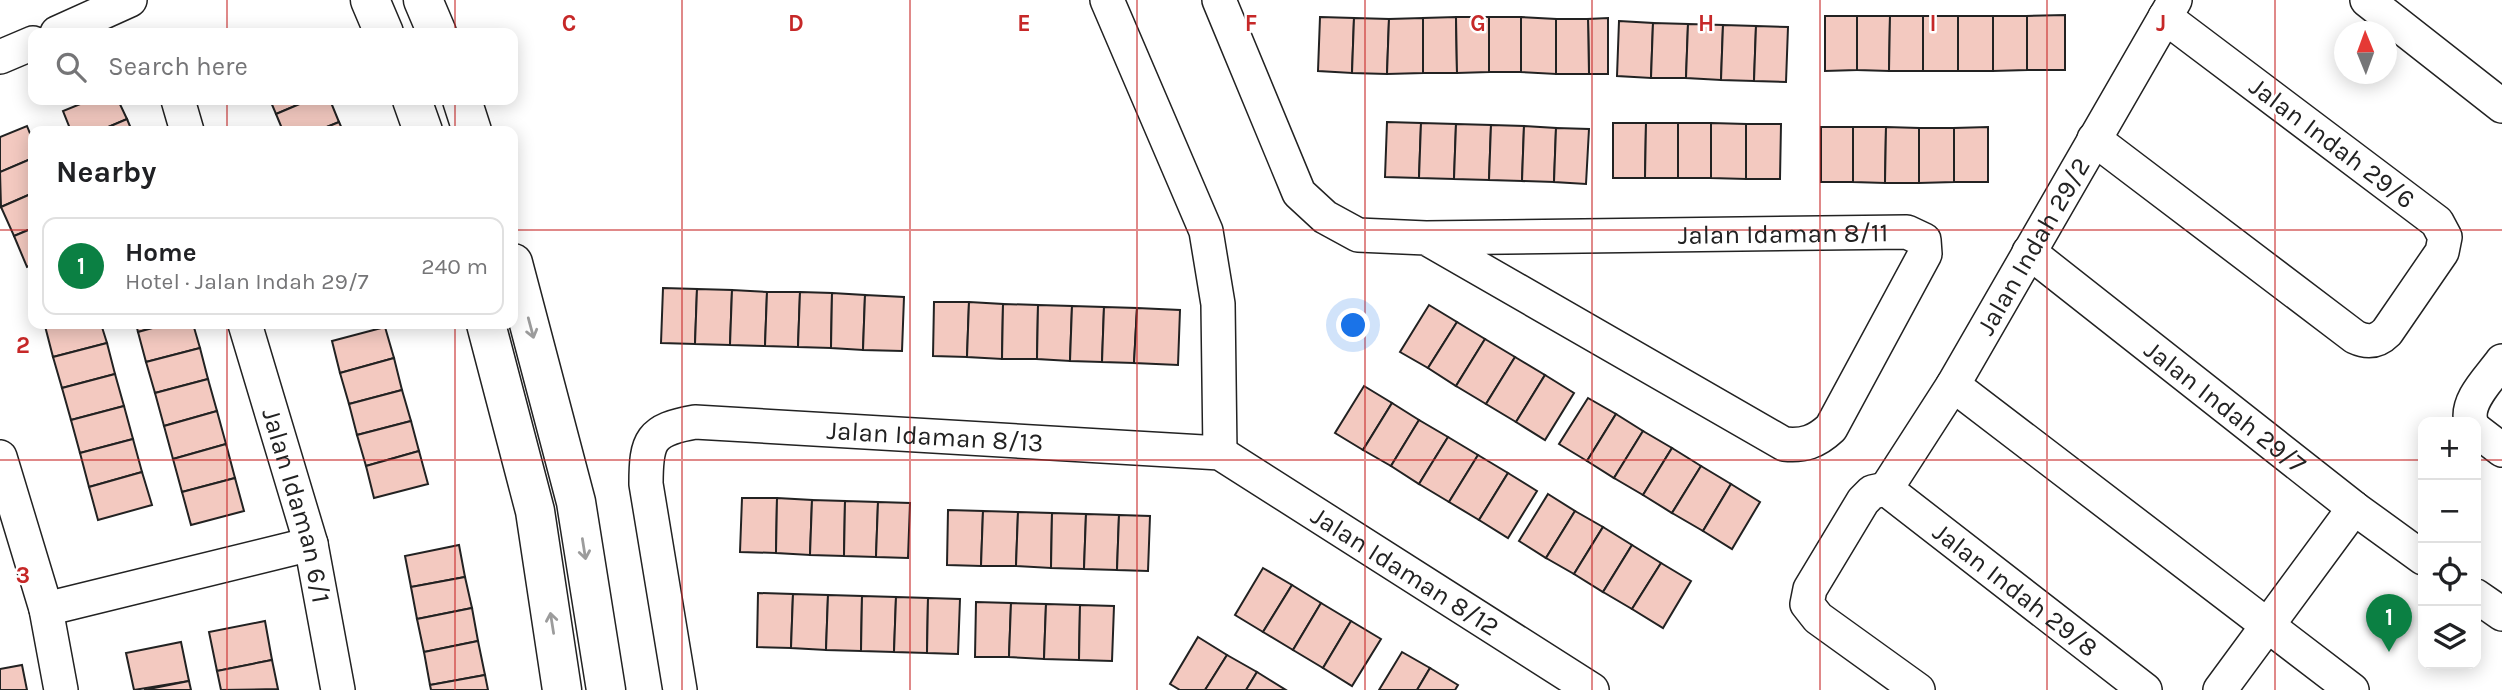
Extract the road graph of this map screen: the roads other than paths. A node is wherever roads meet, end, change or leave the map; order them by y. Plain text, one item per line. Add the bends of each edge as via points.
1 (130, 0) edge
2 (370, 0) edge
3 (423, 0) edge
4 (1107, 0) edge
5 (1219, 0) edge
6 (2367, 0) edge
7 (2170, 8) edge
8 (68, 28) edge
9 (382, 28) edge
10 (435, 28) edge
11 (28, 45) edge
12 (0, 57) edge
13 (179, 105) edge
14 (414, 105) edge
15 (464, 105) edge
16 (2502, 106) edge
17 (186, 126) edge
18 (421, 126) edge
19 (470, 126) edge
20 (2094, 139) junction
21 (1426, 238) junction
22 (2029, 252) junction
23 (518, 281) edge
24 (246, 329) edge
25 (487, 329) edge
26 (2502, 361) edge
27 (1953, 384) junction
28 (2471, 417) edge
29 (2481, 434) edge
30 (2502, 450) edge
31 (1220, 453) junction
32 (0, 457) edge
33 (1886, 489) junction
34 (2354, 508) junction
35 (311, 544) junction
36 (2418, 554) edge
37 (2481, 599) edge
38 (46, 609) junction
39 (2502, 614) edge
40 (2268, 625) junction
41 (61, 690) edge
42 (338, 690) edge
43 (562, 690) edge
44 (606, 690) edge
45 (680, 690) edge
46 (1592, 690) edge
47 (1918, 690) edge
48 (2145, 690) edge
49 (2220, 690) edge
50 (2352, 690) edge

1 - 8 street
2 - 9 main road
3 - 10 main road
4 - 31 street via 1206,231 1218,304
5 - 21 street, Jalan Idaman 8/11 via 1299,193 1325,217 1358,235
6 - 16 street
7 - 20 street, Jalan Indah 29/2
7 - 20 street, Jalan Indah 29/6 via 2437,222 2445,245 2381,338 2364,341
11 - 12 street
13 - 17 street
14 - 18 main road
15 - 19 main road
20 - 22 street, Jalan Indah 29/2
21 - 21 street, Jalan Idaman 8/11 via 1907,232 1924,240 1925,254 1830,428 1821,437 1798,445 1784,444
22 - 27 street, Jalan Indah 29/2
22 - 34 street, Jalan Indah 29/7
23 -> 44 main road via 576,502
24 - 35 street, Jalan Idaman 6/1
43 -> 25 main road via 535,510
26 - 28 street via 2474,401
27 - 33 street, Jalan Indah 29/2
27 - 40 street
29 - 30 street
31 - 45 street, Jalan Idaman 8/13 via 695,422 670,427 654,437 646,457 646,484
31 - 46 street, Jalan Idaman 8/12
32 - 38 street
33 - 47 street via 1872,492 1863,501 1810,589 1807,604 1818,618
33 - 48 street, Jalan Indah 29/8
34 - 36 street, Jalan Indah 29/7
34 - 40 street
35 - 38 street
35 - 42 street, Jalan Idaman 6/1
37 - 39 street
38 - 41 street
40 - 49 street
40 - 50 street

